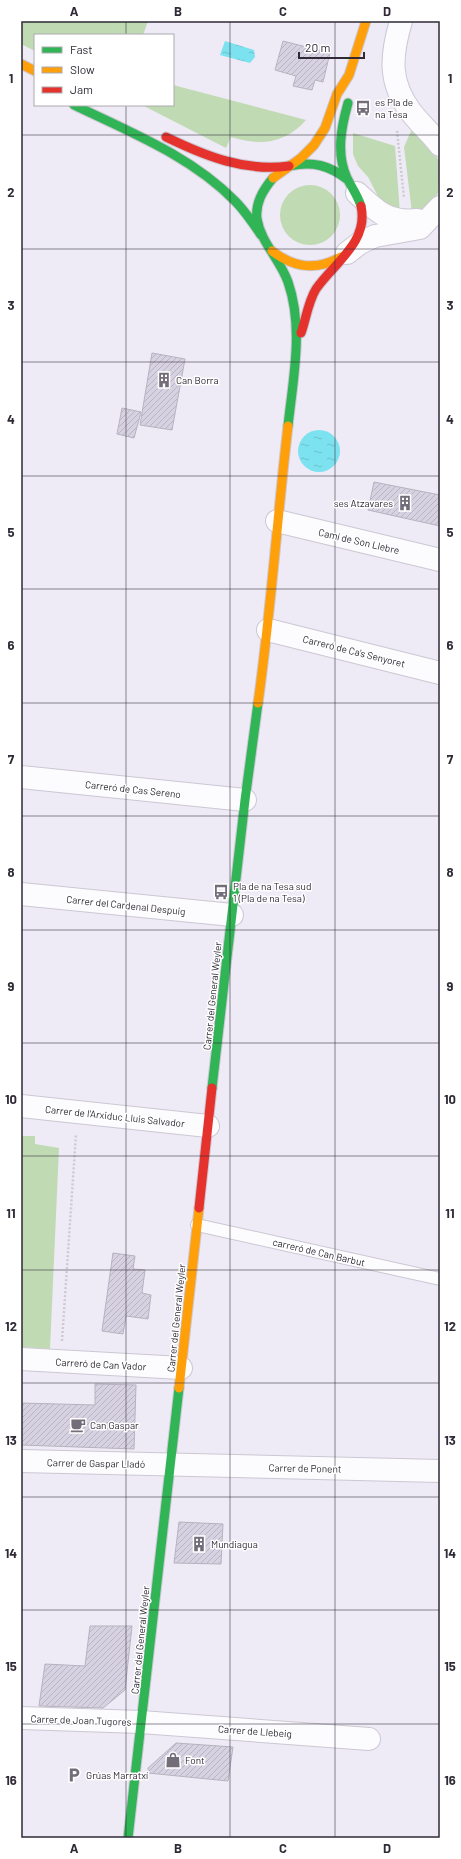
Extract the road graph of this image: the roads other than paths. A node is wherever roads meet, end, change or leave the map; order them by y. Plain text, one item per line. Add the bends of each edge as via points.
1 (366, 21) edge
2 (401, 21) edge
3 (21, 64) edge
4 (34, 70) edge
5 (349, 75) junction
6 (76, 106) edge
7 (159, 134) dead end
8 (440, 145) edge
9 (289, 166) junction
10 (353, 186) junction
11 (436, 211) edge
12 (260, 235) junction
13 (270, 249) junction
14 (346, 253) junction
15 (297, 343) junction
16 (277, 521) junction
17 (440, 560) edge
18 (268, 630) junction
19 (440, 672) edge
20 (21, 777) edge
21 (245, 800) junction
22 (21, 894) edge
23 (232, 915) junction
24 (21, 1106) edge
25 (208, 1126) junction
26 (197, 1225) junction
27 (440, 1279) edge
28 (21, 1359) edge
29 (181, 1368) junction
30 (21, 1461) edge
31 (170, 1464) junction
32 (440, 1471) edge
33 (21, 1718) edge
34 (141, 1722) junction
35 (369, 1739) dead end
36 (128, 1838) edge

1 - 5 main road
2 - 8 street via 393,51 395,81 410,111
3 - 4 main road
5 - 9 main road via 337,94 321,135 301,158
5 - 10 main road via 349,99 340,144 343,166
6 - 12 main road via 191,166 231,196 244,210
7 - 9 main road via 188,148 242,165 264,169
9 - 10 main road via 306,162 322,163 335,169
9 - 12 main road via 276,174 265,187 258,202
10 - 11 street via 370,205 391,219 406,221
10 - 14 main road via 362,207 362,223 356,239
11 - 14 street via 420,228 376,236
12 - 13 main road
13 - 14 main road via 283,260 298,267 316,267 332,263
13 - 15 main road via 291,291
14 - 15 main road via 314,294
15 - 16 main road, Carrer del General Weyler
16 - 17 street, Camí de Son Llebre
16 - 18 main road, Carrer del General Weyler
18 - 19 street, Carreró de Ca's Senyoret
18 - 21 main road, Carrer del General Weyler
20 - 21 street, Carreró de Cas Sereno
21 - 23 main road, Carrer del General Weyler
22 - 23 street, Carrer del Cardenal Despuig
23 - 25 main road, Carrer del General Weyler
24 - 25 street, Carrer de l'Arxiduc Lluis Salvador
25 - 26 main road, Carrer del General Weyler
26 - 27 lane, carreró de Can Barbut
26 - 29 main road, Carrer del General Weyler
28 - 29 street, Carreró de Can Vador
29 - 31 main road, Carrer del General Weyler
30 - 31 street, Carrer de Gaspar Lladó
31 - 32 street, Carrer de Ponent
31 - 34 main road, Carrer del General Weyler
33 - 34 street, Carrer de Joan Tugores
34 - 35 street, Carrer de Llebeig
34 - 36 main road, Carrer del General Weyler

